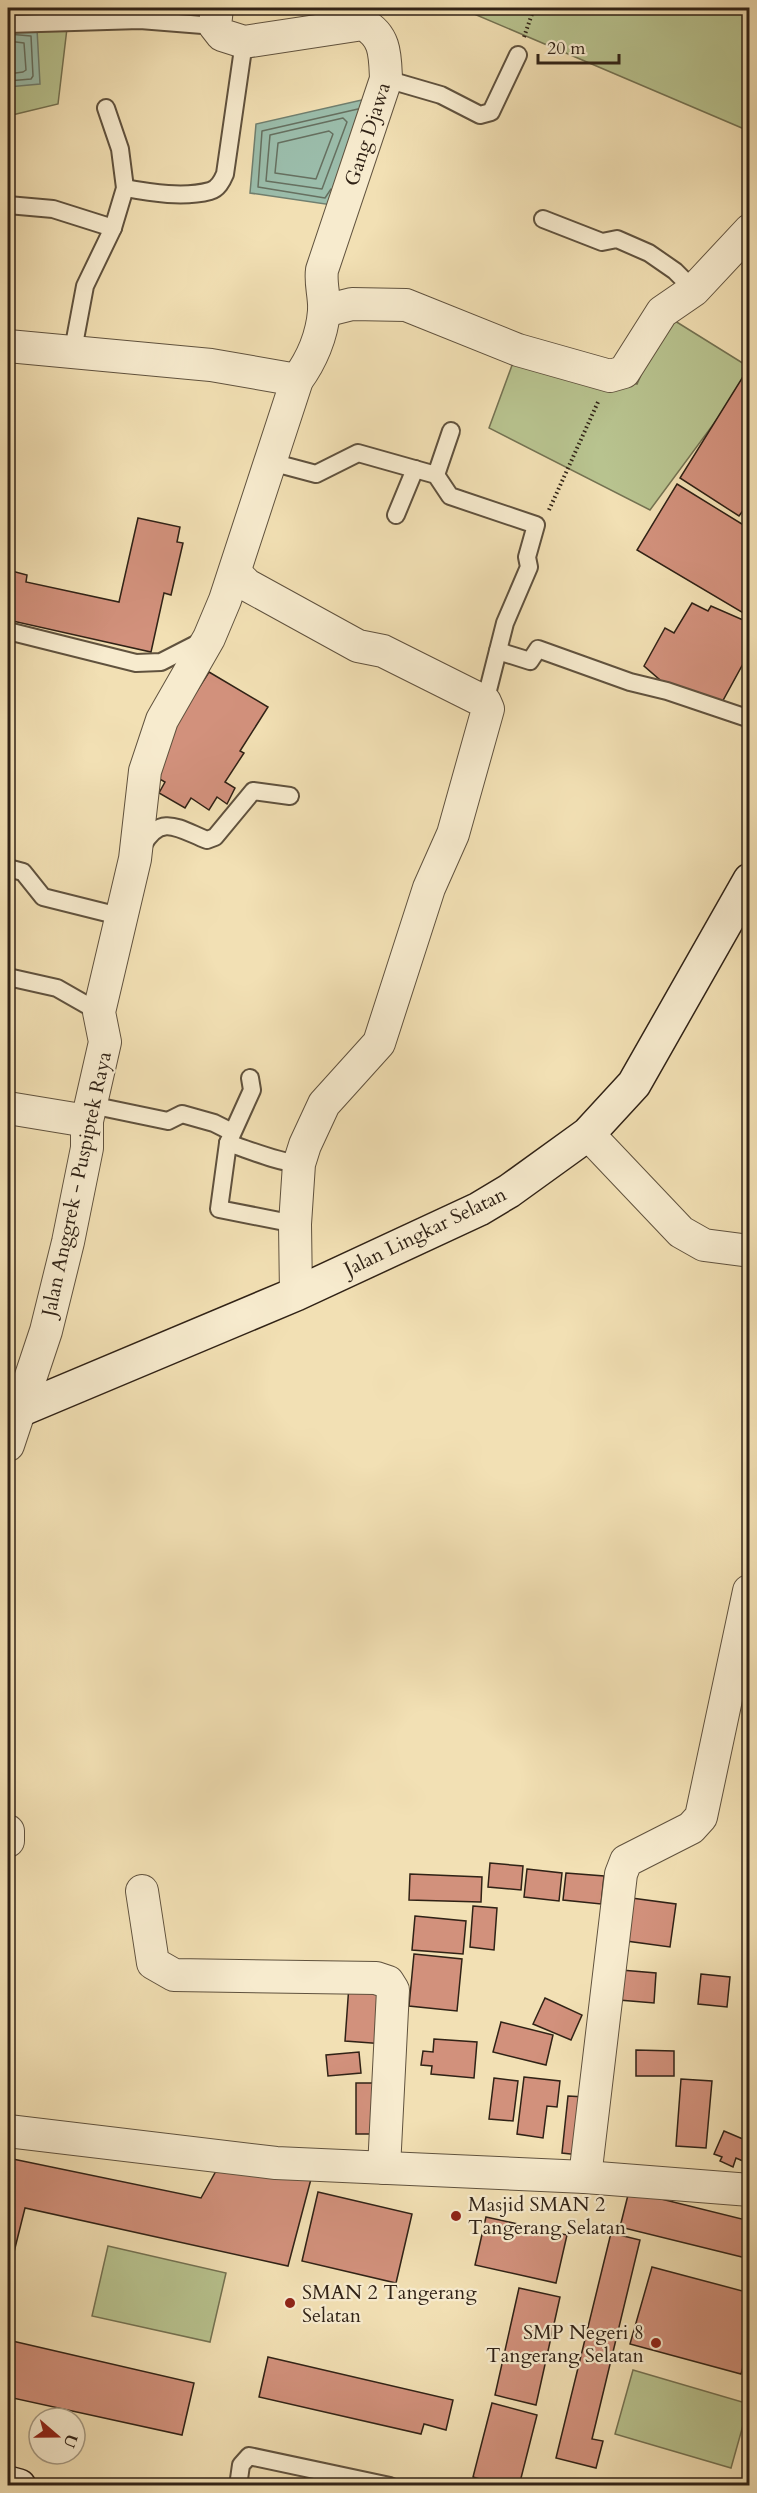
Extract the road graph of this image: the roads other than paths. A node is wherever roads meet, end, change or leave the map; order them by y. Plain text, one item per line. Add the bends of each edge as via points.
1 (216, 17) edge
2 (8, 24) edge
3 (244, 42) junction
4 (518, 55) road end
5 (386, 80) junction
6 (106, 108) dead end
7 (125, 188) junction
8 (8, 205) edge
9 (543, 219) dead end
10 (113, 228) junction
11 (750, 230) edge
12 (694, 290) junction
13 (324, 311) junction
14 (8, 346) edge
15 (73, 350) junction
16 (297, 380) junction
17 (451, 431) dead end
18 (271, 462) junction
19 (415, 469) junction
20 (436, 475) junction
21 (396, 515) dead end
22 (235, 573) junction
23 (8, 631) edge
24 (209, 638) junction
25 (498, 651) junction
26 (485, 702) junction
27 (750, 719) edge
28 (290, 796) dead end
29 (135, 859) junction
30 (8, 868) edge
31 (750, 880) edge
32 (123, 917) junction
33 (8, 977) edge
34 (99, 1012) junction
35 (250, 1078) dead end
36 (8, 1108) edge
37 (89, 1113) junction
38 (588, 1134) junction
39 (230, 1138) junction
40 (299, 1164) junction
41 (295, 1224) junction
42 (750, 1251) edge
43 (296, 1294) junction
44 (13, 1413) edge
45 (8, 1445) edge
46 (749, 1591) edge
47 (8, 1831) edge
48 (8, 1841) edge
49 (142, 1891) dead end
50 (8, 2131) edge
51 (384, 2168) junction
52 (585, 2176) junction
53 (750, 2190) edge
54 (8, 2482) edge
55 (19, 2486) edge
56 (238, 2486) edge
57 (390, 2486) edge

1 - 2 lane
1 - 3 street via 222,35
3 - 5 street, Gang Djawa via 363,24 380,37
3 - 7 lane via 222,182 212,191 157,194
4 - 5 lane via 491,112 480,115 441,95
5 - 13 street, Gang Djawa via 322,270
6 - 7 lane via 120,149
7 - 10 lane
8 - 10 lane via 53,209
9 - 12 lane via 602,242 617,239 649,253
10 - 15 lane via 85,286
11 - 12 street
12 - 13 street via 662,312 624,372 610,376 518,350 406,305 352,304
13 - 16 street, Gang Djawa via 311,361
14 - 15 street
15 - 16 street via 211,365
16 - 18 street, Jalan Anggrek - Puspiptek Raya
17 - 20 lane
18 - 19 lane via 316,474 358,453
18 - 22 street, Jalan Anggrek - Puspiptek Raya
19 - 20 lane
19 - 21 lane
20 - 25 lane via 450,496 536,525 527,557 529,567 505,623
22 - 24 street, Jalan Anggrek - Puspiptek Raya
22 - 26 street via 247,585 358,646 383,651
23 - 24 lane via 136,663 161,662
24 - 29 street, Jalan Anggrek - Puspiptek Raya via 162,720 146,771
25 - 26 lane
25 - 27 lane via 530,661 538,649
26 - 40 street via 488,718 456,823 429,888 379,1043 324,1104
28 - 29 lane via 253,791 215,837 207,840 174,826 159,826 151,831
29 - 32 street, Jalan Anggrek - Puspiptek Raya
30 - 32 lane via 23,872 43,897
31 - 38 main road, Jalan Lingkar Selatan via 634,1084
32 - 34 street, Jalan Anggrek - Puspiptek Raya
33 - 34 lane via 57,988
34 - 37 street, Jalan Anggrek - Puspiptek Raya via 105,1042
35 - 39 lane via 252,1090
36 - 37 street
37 - 39 lane via 168,1121 182,1114 214,1123
37 - 44 street, Jalan Anggrek - Puspiptek Raya via 87,1148 46,1330
38 - 42 street via 681,1232 704,1245
38 - 43 main road, Jalan Lingkar Selatan via 479,1209
39 - 40 lane via 279,1162
39 - 41 lane via 219,1209
40 - 41 street
41 - 43 street
43 - 44 main road, Jalan Lingkar Selatan
44 - 45 street, Jalan Anggrek - Puspiptek Raya
46 - 52 street via 700,1817 691,1828 626,1862 621,1874
47 - 48 street
49 - 51 street via 153,1963 174,1975 376,1978 388,1982 393,1990
50 - 51 street via 276,2163
51 - 52 street
52 - 53 street
54 - 55 main road
56 - 57 lane via 241,2465 249,2456

